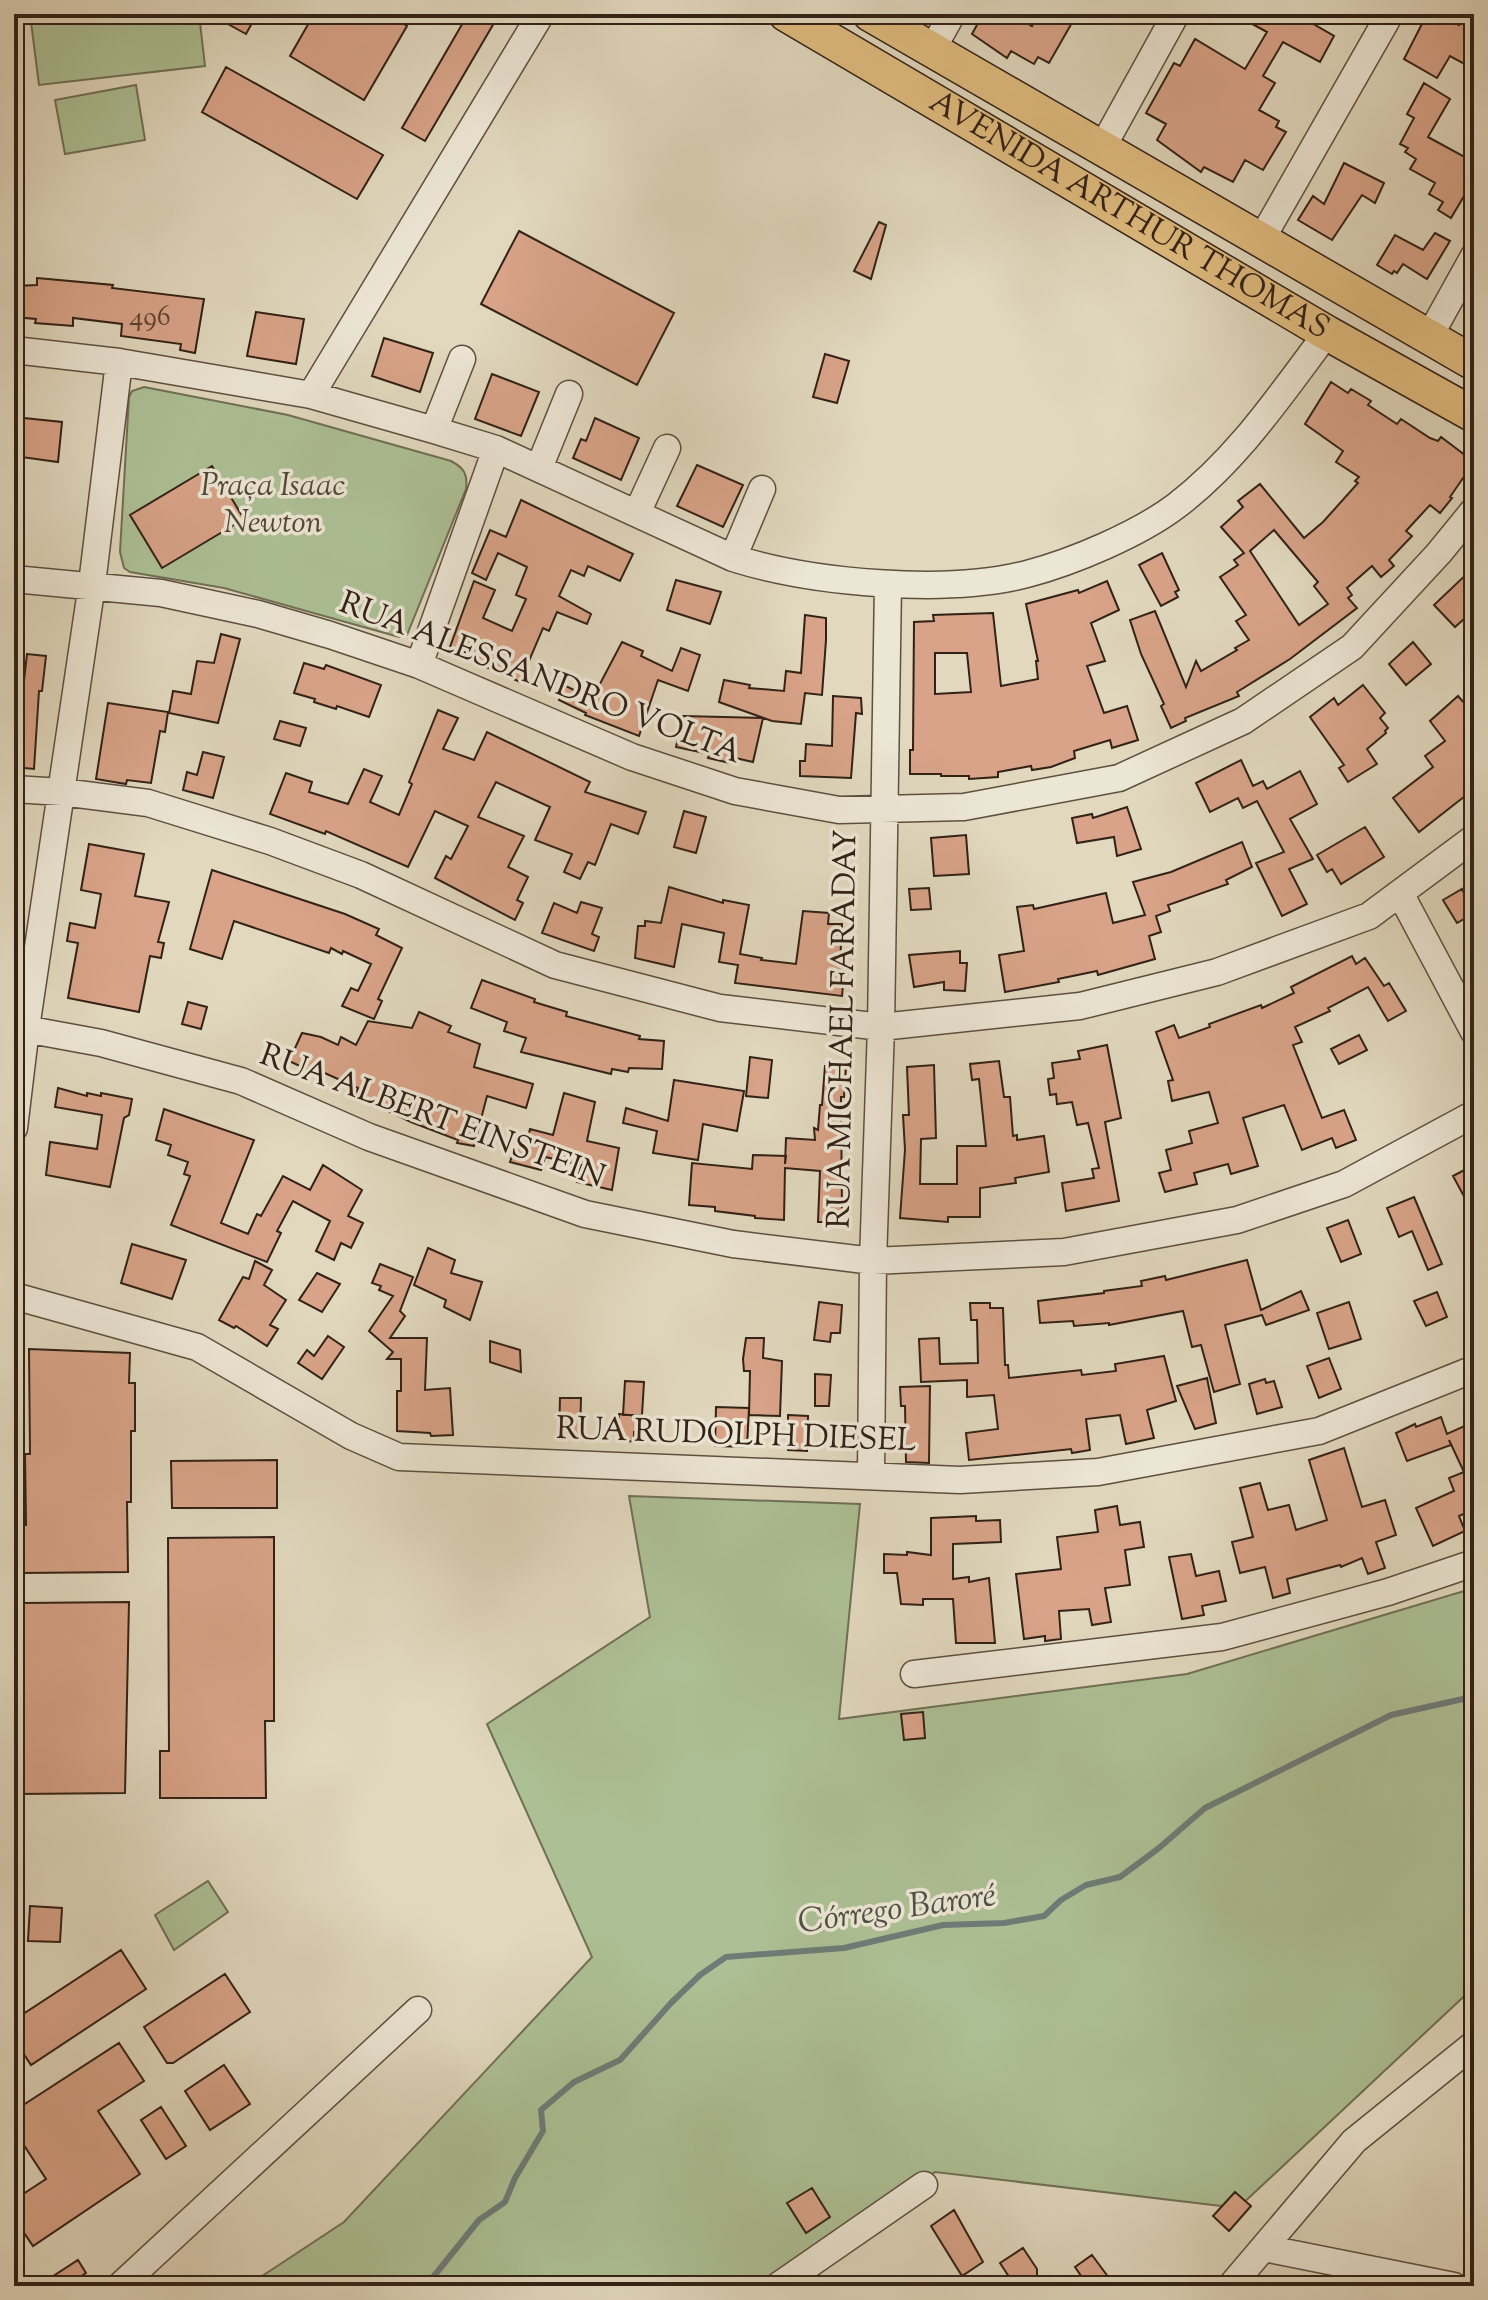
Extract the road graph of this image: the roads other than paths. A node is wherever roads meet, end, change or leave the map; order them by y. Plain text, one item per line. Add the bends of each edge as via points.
1 (541, 14) edge
2 (786, 14) edge
3 (870, 14) edge
4 (952, 14) edge
5 (1176, 14) edge
6 (1390, 14) edge
7 (932, 50) junction
8 (1102, 148) junction
9 (1172, 188) junction
10 (1150, 227) junction
11 (1261, 240) junction
12 (1474, 256) edge
13 (1327, 333) junction
14 (1429, 337) junction
15 (14, 350) edge
16 (462, 359) dead end
17 (119, 362) junction
18 (1474, 363) edge
19 (569, 394) dead end
20 (311, 395) junction
21 (1474, 415) edge
22 (434, 430) junction
23 (667, 448) dead end
24 (496, 449) junction
25 (539, 468) junction
26 (762, 489) dead end
27 (1474, 510) edge
28 (637, 513) junction
29 (733, 558) junction
30 (14, 579) edge
31 (92, 584) junction
32 (888, 584) junction
33 (419, 665) junction
34 (14, 789) edge
35 (62, 792) junction
36 (882, 809) junction
37 (1474, 838) edge
38 (1400, 893) junction
39 (881, 1027) junction
40 (20, 1028) edge
41 (1474, 1032) edge
42 (1474, 1114) edge
43 (14, 1128) edge
44 (873, 1261) junction
45 (14, 1296) edge
46 (1474, 1369) edge
47 (871, 1475) junction
48 (1474, 1563) edge
49 (914, 1674) dead end
50 (418, 2010) dead end
51 (1474, 2044) edge
52 (924, 2185) dead end
53 (1264, 2248) junction
54 (120, 2286) edge
55 (778, 2286) edge
56 (1231, 2286) edge
57 (1454, 2286) edge

1 - 20 street
2 - 10 main road, AVENIDA ARTHUR THOMAS
3 - 7 main road, AVENIDA ARTHUR THOMAS
4 - 7 street
5 - 8 street
6 - 11 street
7 - 8 main road, AVENIDA ARTHUR THOMAS
8 - 9 main road, AVENIDA ARTHUR THOMAS
9 - 10 main road
9 - 11 main road, AVENIDA ARTHUR THOMAS
10 - 13 main road, AVENIDA ARTHUR THOMAS
11 - 14 main road, AVENIDA ARTHUR THOMAS
12 - 14 street
13 - 21 main road, AVENIDA ARTHUR THOMAS
13 - 32 street via 1244,444 1176,506 1119,540 1028,574 979,582
14 - 18 main road, AVENIDA ARTHUR THOMAS
15 - 17 street
16 - 22 street
17 - 20 street
17 - 31 street
19 - 25 street
20 - 22 street
22 - 24 street
23 - 28 street
24 - 25 street
24 - 33 street
25 - 28 street
26 - 29 street
27 - 36 street, RUA ALESSANDRO VOLTA via 1352,647 1243,721 1119,778 964,807
28 - 29 street
29 - 32 street via 782,572
30 - 31 street, RUA ALESSANDRO VOLTA
31 - 33 street, RUA ALESSANDRO VOLTA via 258,614
31 - 35 street
32 - 36 street, RUA MICHAEL FARADAY
33 - 36 street, RUA ALESSANDRO VOLTA via 632,757 735,791 839,810
34 - 35 street
35 - 39 street via 148,803 270,841 361,875 555,965 720,1008
35 - 40 street
36 - 39 street, RUA MICHAEL FARADAY
37 - 38 street
38 - 39 street via 1369,916 1217,972 1080,1006
38 - 41 street
39 - 44 street, RUA MICHAEL FARADAY
40 - 43 street
40 - 44 street, RUA ALBERT EINSTEIN via 101,1043 241,1081 369,1137 585,1214 733,1244
42 - 44 street, RUA ALBERT EINSTEIN via 1344,1184 1237,1220 1064,1252
44 - 47 street, RUA MICHAEL FARADAY
45 - 47 street, RUA RUDOLPH DIESEL via 197,1347 351,1436 399,1457
46 - 47 street, RUA RUDOLPH DIESEL via 1319,1431 1098,1472 960,1480
48 - 49 street via 1222,1637
50 - 54 street
51 - 53 street via 1354,2141
52 - 55 street
53 - 56 street
53 - 57 street

